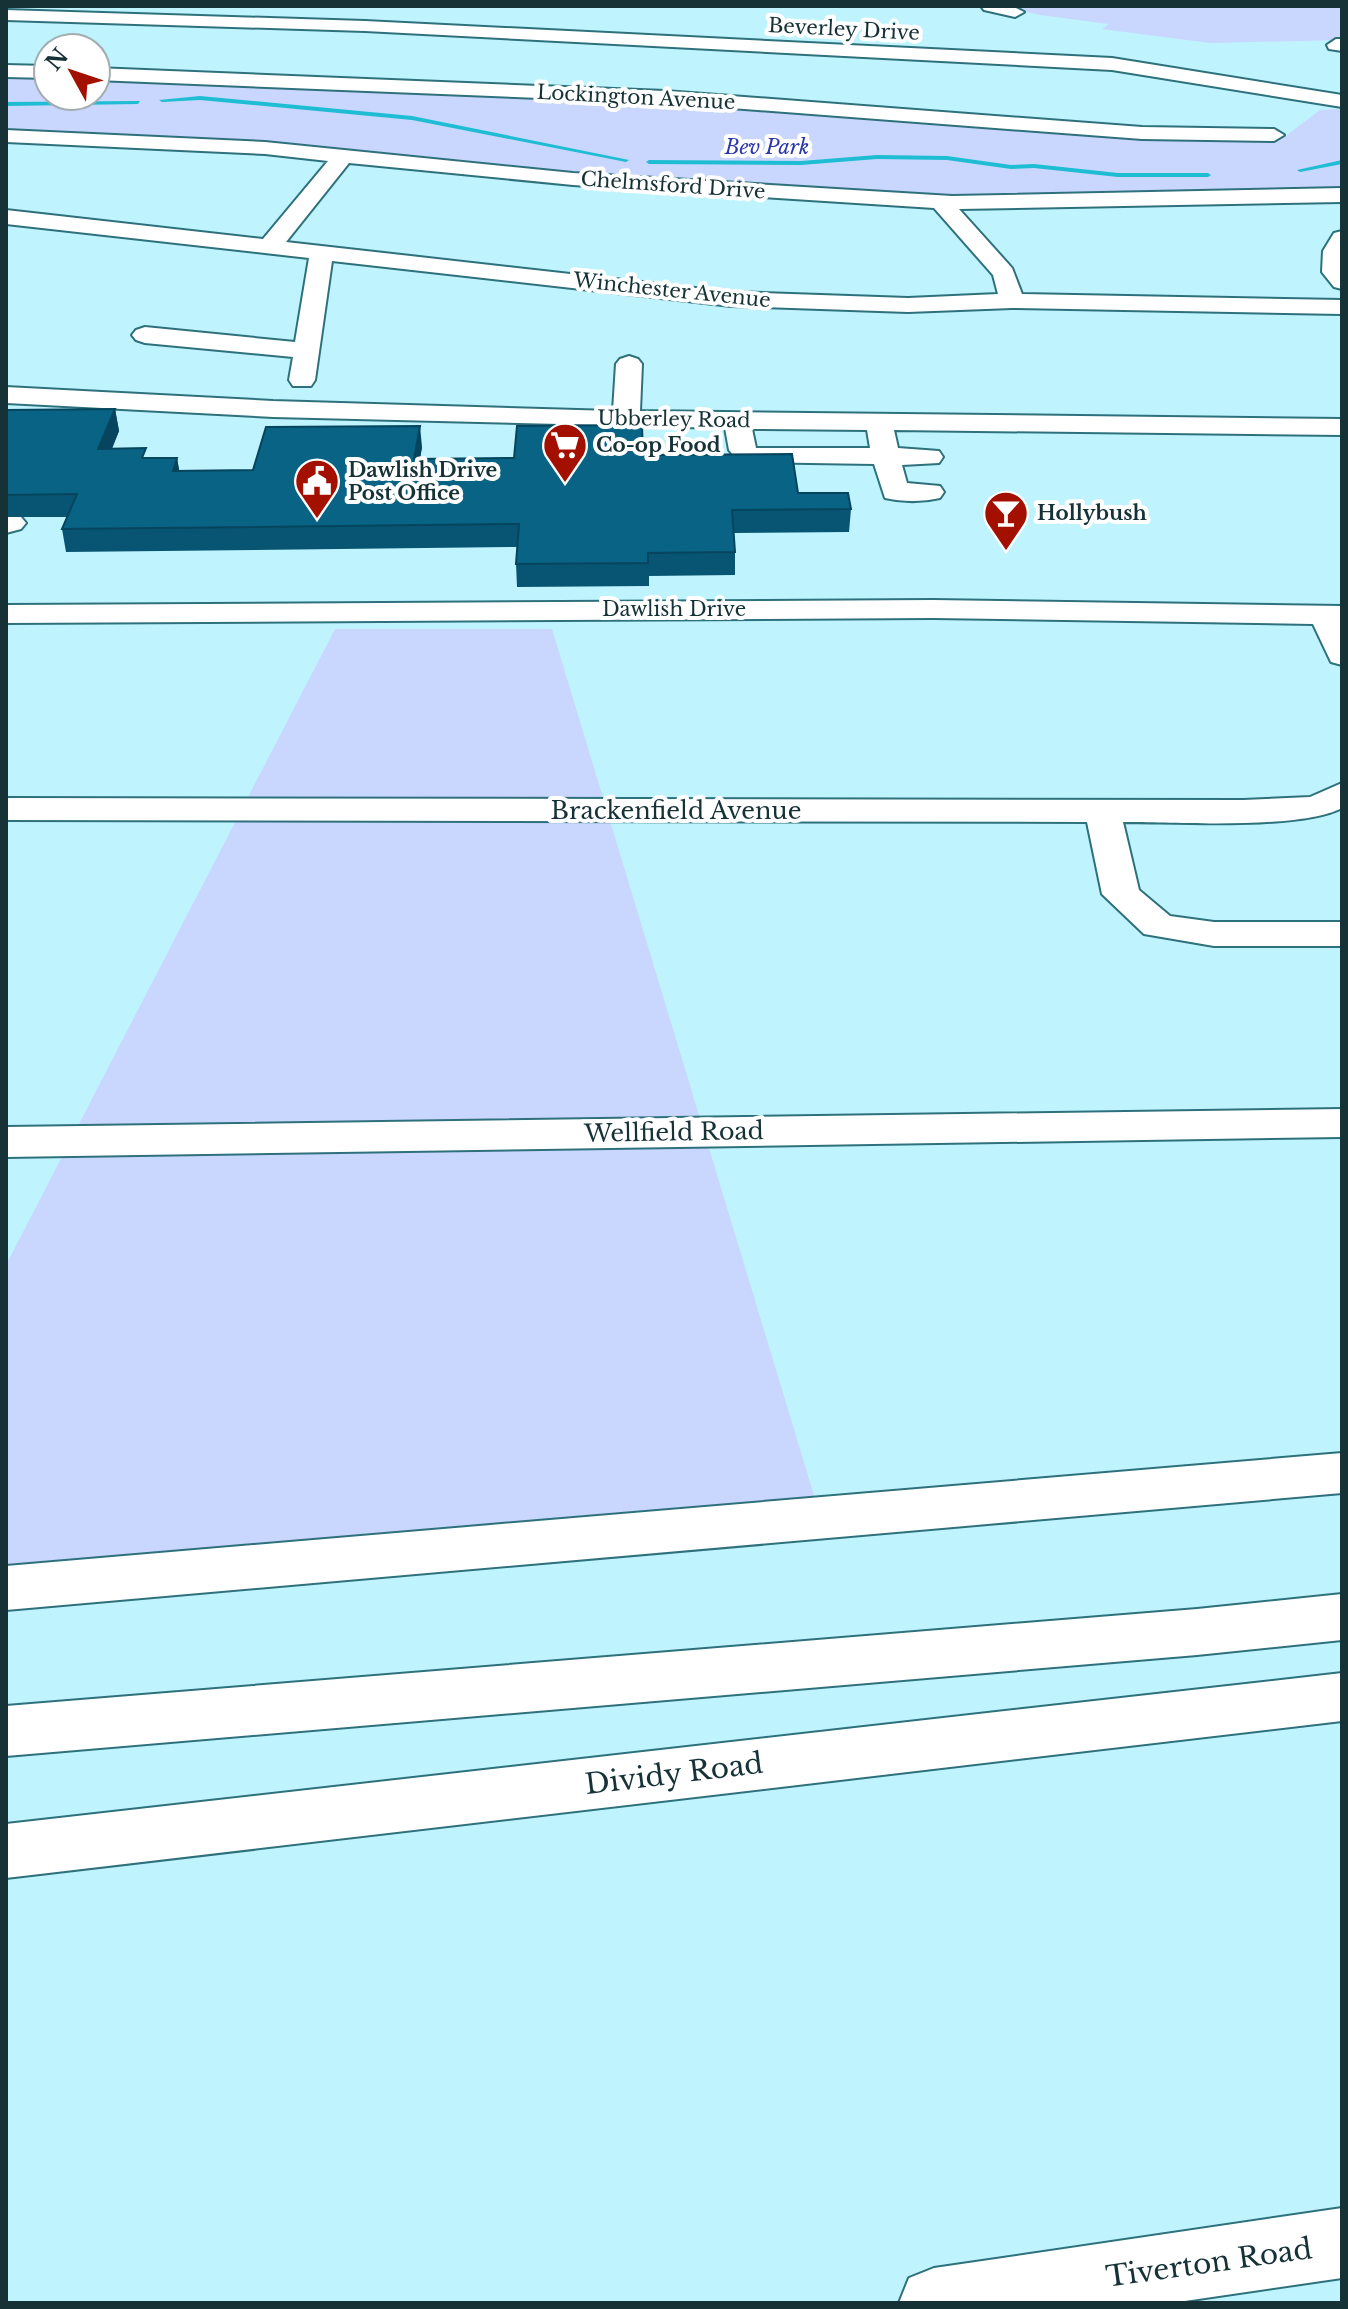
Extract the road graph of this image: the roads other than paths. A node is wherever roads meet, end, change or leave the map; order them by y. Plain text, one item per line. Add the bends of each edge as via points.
1 (392, 6) edge
2 (990, 6) edge
3 (1015, 12) dead end
4 (6, 15) edge
5 (157, 18) junction
6 (567, 20) dead end
7 (365, 26) junction
8 (553, 36) junction
9 (133, 38) dead end
10 (112, 67) edge
11 (6, 71) edge
12 (32, 72) edge
13 (1334, 100) edge
14 (1287, 126) junction
15 (1175, 133) junction
16 (6, 136) edge
17 (343, 156) junction
18 (1333, 195) edge
19 (940, 202) junction
20 (6, 217) edge
21 (1342, 224) edge
22 (1342, 238) edge
23 (270, 246) junction
24 (322, 252) junction
25 (1342, 282) edge
26 (1012, 301) junction
27 (1342, 307) edge
28 (145, 335) dead end
29 (306, 351) junction
30 (629, 364) dead end
31 (6, 395) edge
32 (286, 409) junction
33 (626, 419) junction
34 (737, 420) junction
35 (879, 422) junction
36 (1342, 427) edge
37 (430, 432) dead end
38 (886, 456) junction
39 (929, 457) dead end
40 (930, 492) dead end
41 (6, 614) edge
42 (1334, 615) edge
43 (1342, 655) edge
44 (1342, 794) edge
45 (6, 809) edge
46 (1103, 811) junction
47 (1342, 934) edge
48 (1342, 1123) edge
49 (6, 1142) edge
50 (1342, 1473) edge
51 (6, 1588) edge
52 (1342, 1617) edge
53 (1342, 1697) edge
54 (6, 1731) edge
55 (6, 1851) edge
56 (1342, 2243) edge
57 (934, 2303) edge

1 - 7 street
2 - 3 street
4 - 5 street, Beverley Drive
5 - 7 street, Beverley Drive
5 - 9 street
6 - 8 street
7 - 8 street, Beverley Drive
8 - 13 street, Beverley Drive via 580,45 1112,64
10 - 15 street, Lockington Avenue via 561,86
11 - 12 street
13 - 14 street
14 - 15 street, Lockington Avenue
14 - 15 street, Lockington Avenue via 1241,156
16 - 17 street, Chelmsford Drive
17 - 19 street, Chelmsford Drive via 573,179
17 - 23 street
18 - 19 street, Chelmsford Drive via 1267,188
18 - 21 street
19 - 26 street via 1004,273
20 - 23 street, Winchester Avenue
22 - 25 street via 1334,272
23 - 24 street, Winchester Avenue
24 - 26 street, Winchester Avenue via 731,299 908,305
24 - 29 street
26 - 27 street, Winchester Avenue
28 - 29 street
29 - 32 street
30 - 33 street
31 - 32 street, Ubberley Road
32 - 33 street, Ubberley Road
32 - 37 street via 262,429
33 - 34 street, Ubberley Road
34 - 35 street, Ubberley Road
34 - 38 street via 749,456
35 - 36 street, Ubberley Road
35 - 38 street
38 - 39 street
38 - 40 street via 895,492
41 - 42 street, Dawlish Drive via 933,609
42 - 43 street
44 - 46 street, Brackenfield Avenue via 1317,807
45 - 46 street, Brackenfield Avenue
46 - 47 street via 1121,894 1158,926 1214,934
48 - 49 street, Wellfield Road
50 - 51 street
52 - 54 street
53 - 55 street, Dividy Road
56 - 57 street, Tiverton Road

